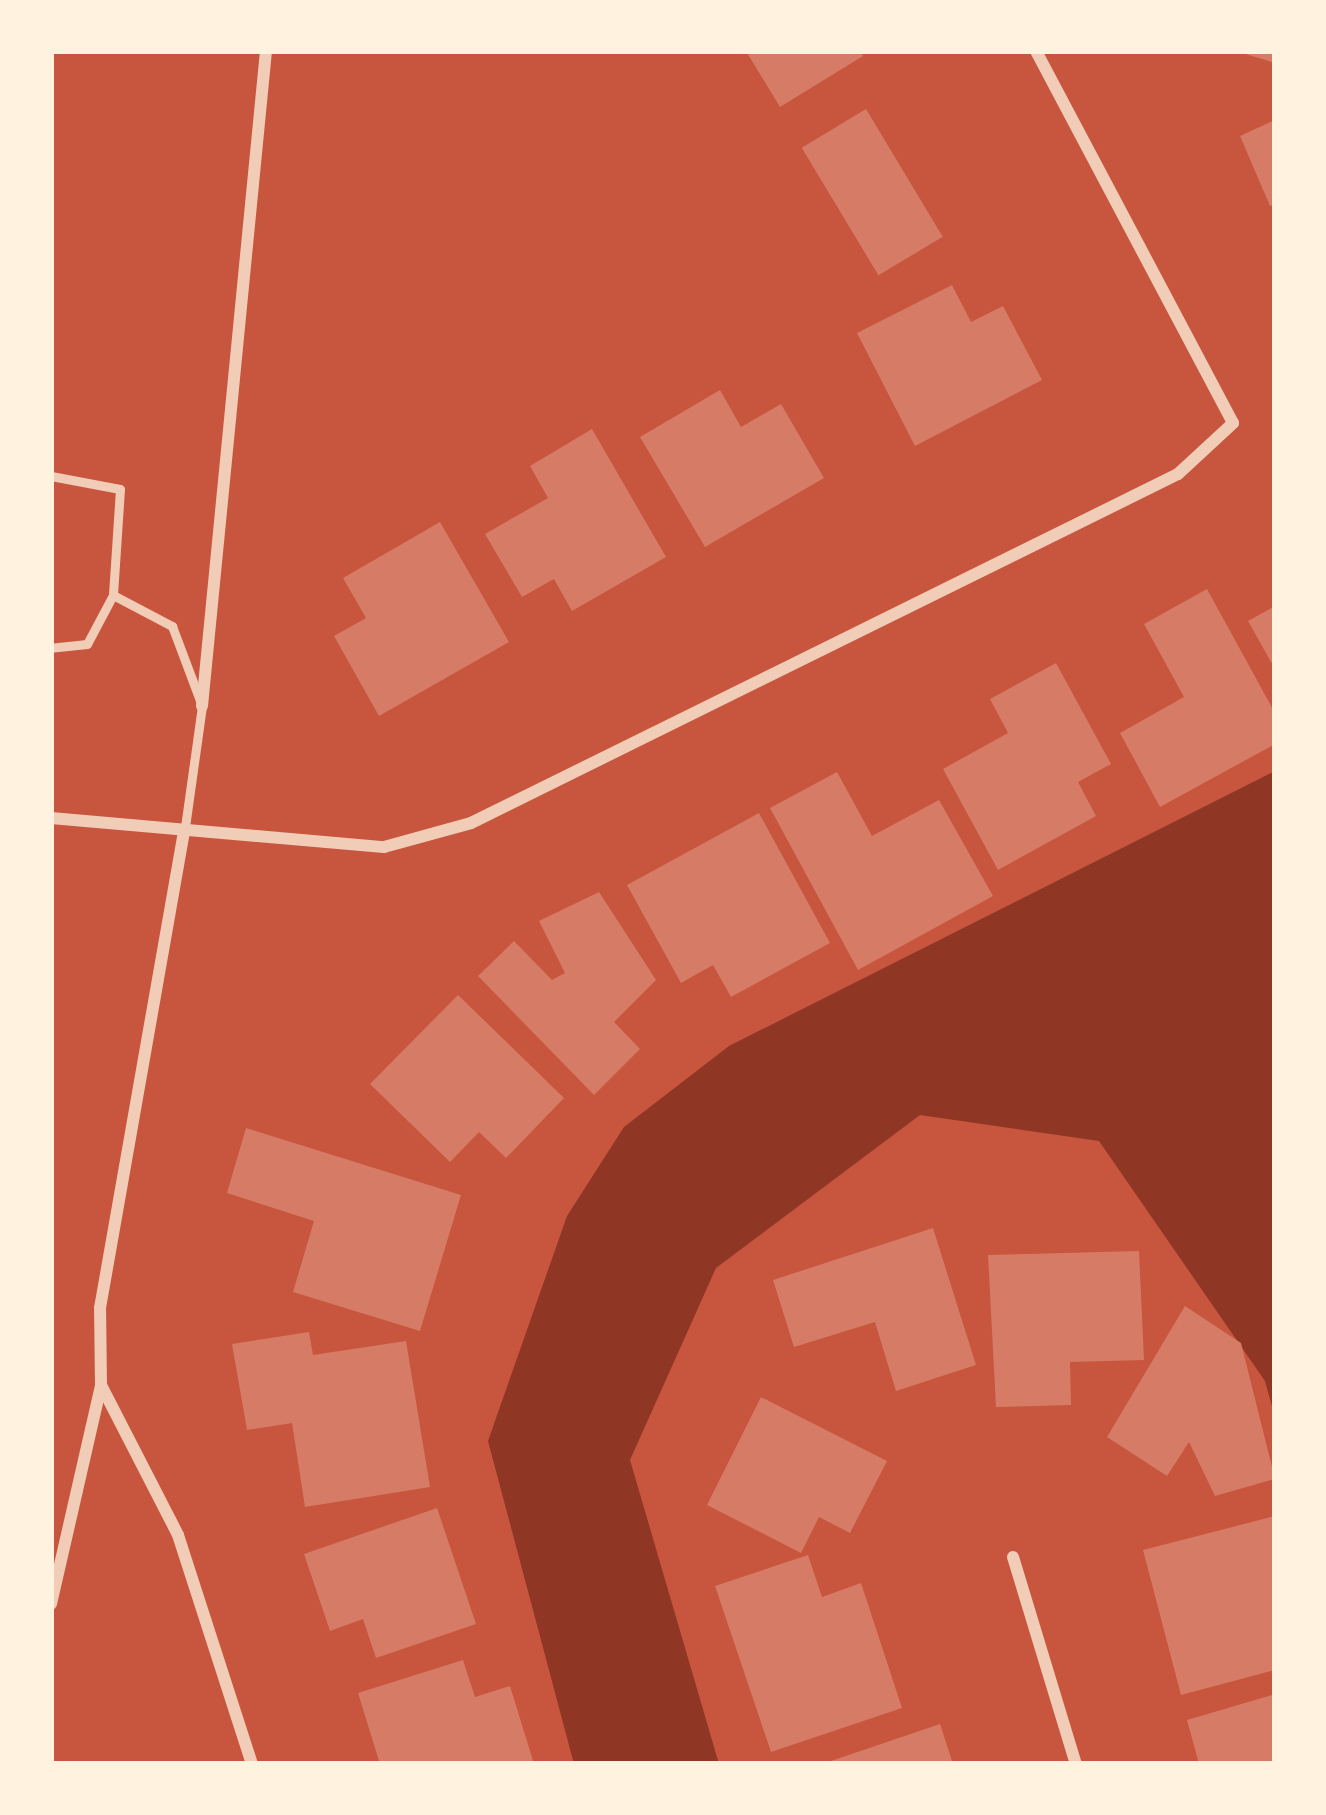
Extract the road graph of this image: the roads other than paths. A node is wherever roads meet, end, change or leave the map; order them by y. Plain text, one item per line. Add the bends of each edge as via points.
1 (266, 51) edge
2 (1036, 51) edge
3 (51, 476) edge
4 (113, 595) junction
5 (51, 649) edge
6 (202, 706) junction
7 (51, 818) edge
8 (184, 834) junction
9 (101, 1386) junction
10 (1013, 1558) dead end
11 (51, 1604) edge
12 (252, 1764) edge
13 (1076, 1764) edge

1 - 6 street
2 - 8 street via 1232,423 1178,474 471,823 385,847
3 - 4 lane via 120,489
4 - 5 lane via 88,644
4 - 6 lane via 172,626
6 - 8 lane
7 - 8 street
8 - 9 street via 100,1308
9 - 11 street
9 - 12 street via 178,1535
10 - 13 street

